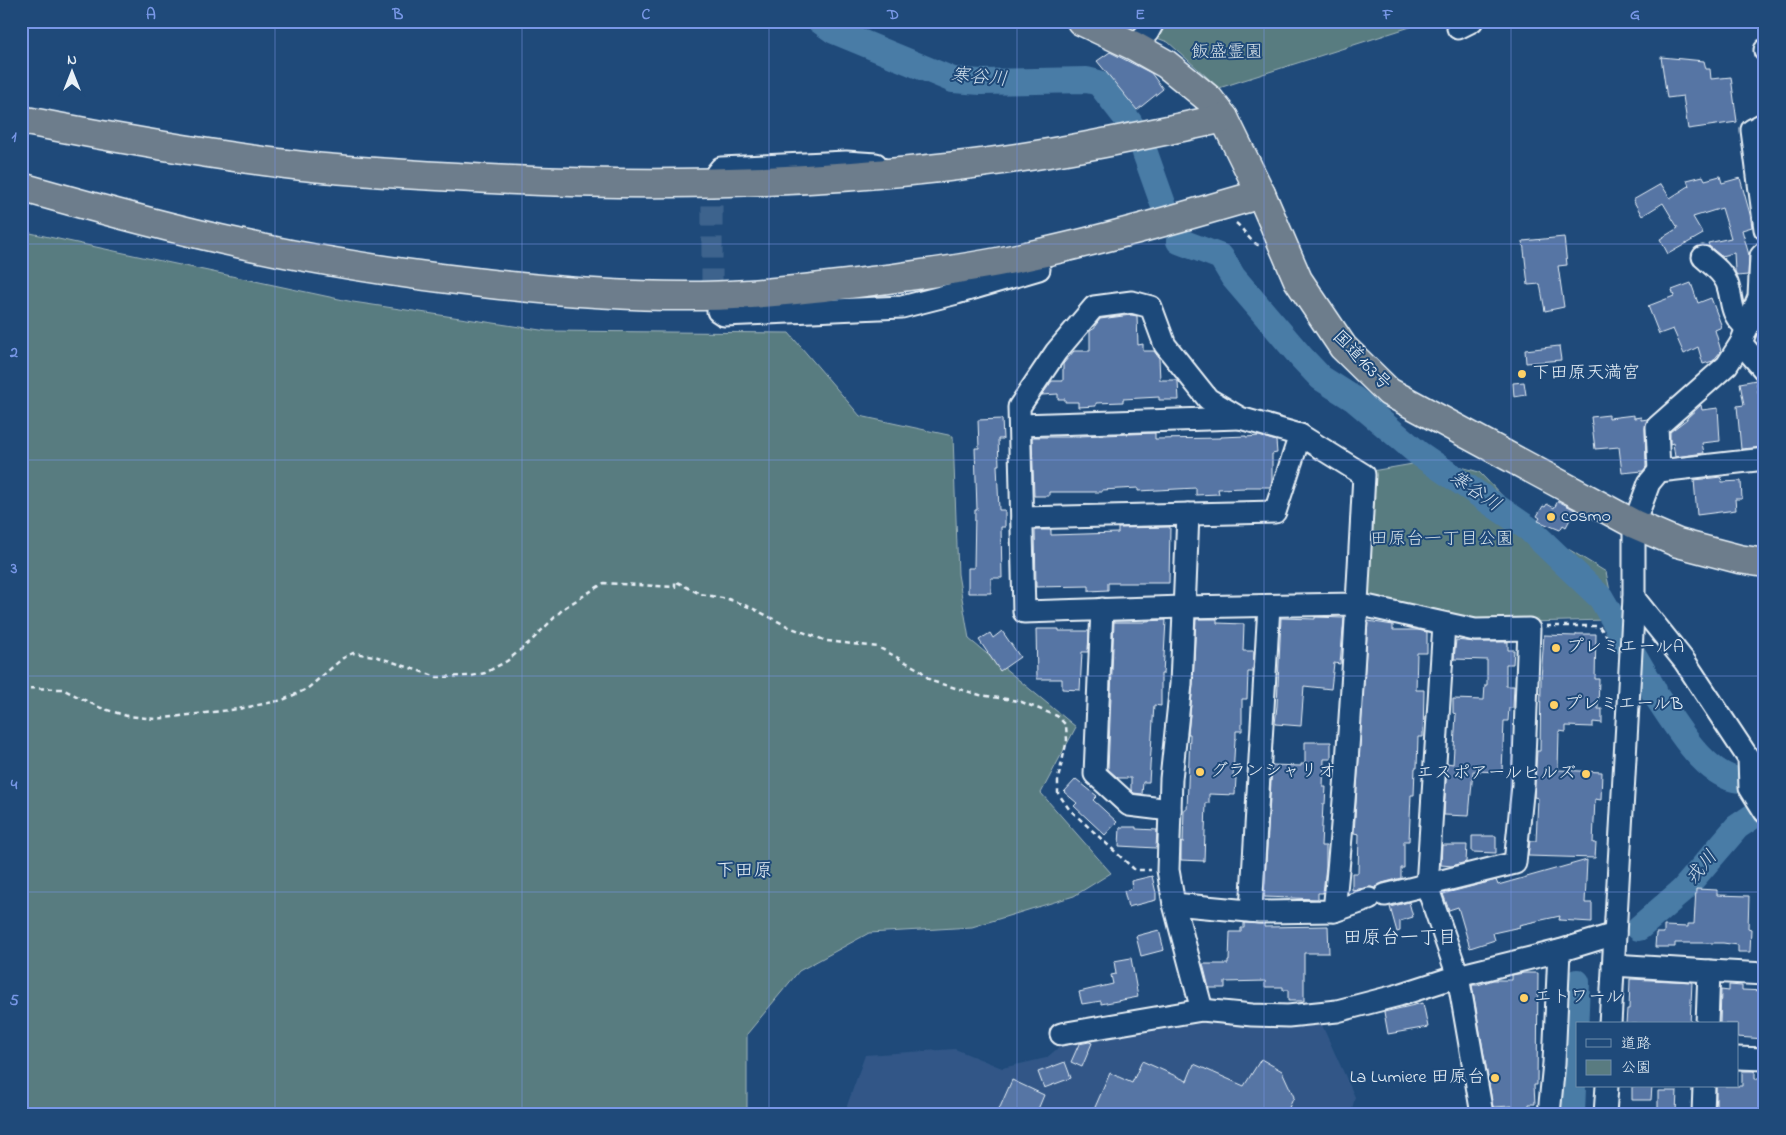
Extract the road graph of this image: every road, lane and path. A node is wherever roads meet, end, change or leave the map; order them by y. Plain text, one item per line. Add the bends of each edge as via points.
1 (1081, 21) edge
2 (1154, 21) edge
3 (1134, 46) junction
4 (1224, 118) junction
5 (21, 120) edge
6 (1765, 123) edge
7 (950, 167) junction
8 (716, 174) dead end
9 (21, 187) edge
10 (1261, 194) junction
11 (1765, 229) edge
12 (1765, 252) edge
13 (1703, 257) dead end
14 (1039, 269) dead end
15 (953, 282) junction
16 (718, 311) dead end
17 (1744, 336) junction
18 (1765, 372) edge
19 (1240, 418) junction
20 (1020, 425) junction
21 (1300, 435) junction
22 (1765, 459) edge
23 (1659, 471) junction
24 (1188, 514) junction
25 (1022, 518) junction
26 (1634, 524) junction
27 (1765, 562) edge
28 (1634, 598) junction
29 (1357, 604) junction
30 (1269, 606) junction
31 (1183, 607) junction
32 (1102, 609) junction
33 (1444, 624) junction
34 (1529, 630) junction
35 (1617, 650) dead end
36 (21, 688) edge
37 (1170, 810) junction
38 (1765, 812) edge
39 (1168, 870) junction
40 (1427, 886) junction
41 (1174, 904) junction
42 (1250, 911) junction
43 (1334, 911) junction
44 (1615, 934) junction
45 (1559, 951) junction
46 (1614, 965) junction
47 (1709, 971) junction
48 (1765, 974) edge
49 (1458, 976) junction
50 (1202, 1010) junction
51 (1610, 1022) edge
52 (1707, 1022) edge
53 (1060, 1034) dead end
54 (1738, 1058) edge
55 (1765, 1060) edge
56 (1607, 1088) edge
57 (1704, 1088) edge
58 (1482, 1114) edge
59 (1549, 1114) edge
60 (1605, 1114) edge
61 (1703, 1114) edge

1 - 3 highway, 国道163号
2 - 3 street
3 - 4 highway, 国道163号 via 1189,82
4 - 7 highway via 1130,139
4 - 10 highway, 国道163号
5 - 7 highway via 186,150 287,164 485,179 724,183
6 - 11 street via 1752,130
7 - 8 street via 846,162 721,168
9 - 15 highway via 151,223 330,262 545,290 639,296 713,295 838,285
10 - 15 highway via 1101,239 1022,257
10 - 26 highway, 国道163号 via 1298,280 1343,347 1389,392
12 - 17 street via 1761,256 1759,296
13 - 17 street via 1726,282 1733,312
14 - 15 street
15 - 16 street via 902,307 724,315
17 - 18 street
17 - 23 street via 1727,365 1657,427
19 - 20 street
19 - 20 street via 1208,399 1165,345 1151,307 1132,302 1094,307 1056,352 1019,407
19 - 21 street
20 - 25 street
21 - 24 street via 1275,512
21 - 29 street via 1364,475
22 - 23 street
23 - 26 street via 1649,483
24 - 25 street
24 - 31 street
25 - 32 street via 1024,612
26 - 27 highway, 国道163号 via 1678,543 1739,559
26 - 28 street
28 - 38 street via 1685,662 1749,759 1750,788
28 - 44 street
29 - 30 street
29 - 33 street
29 - 43 street via 1344,813
30 - 31 street
30 - 42 street
31 - 32 street
31 - 37 street via 1181,684
32 - 37 street via 1095,774 1129,805
33 - 34 street via 1475,630
33 - 40 street
34 - 35 path via 1539,626 1599,626
34 - 40 street via 1515,863
36 - 39 path via 62,689 101,708 127,716 156,719 283,700 307,688 352,654 375,656 437,677 472,676 507,661 564,608 604,583 675,587 675,581 700,594 752,608 827,641 878,647 920,670 931,681 980,695 1019,701 1057,716 1066,725 1067,740 1058,793 1135,870
37 - 39 street
39 - 41 street
40 - 43 street
40 - 49 street
41 - 42 street
41 - 50 street
42 - 43 street
44 - 45 street
44 - 46 street
45 - 49 street
45 - 59 street
46 - 47 street
46 - 51 street
47 - 48 street
47 - 52 street
49 - 50 street via 1337,1011 1288,1016
49 - 58 street
50 - 53 street
54 - 55 street
56 - 60 street
57 - 61 street

